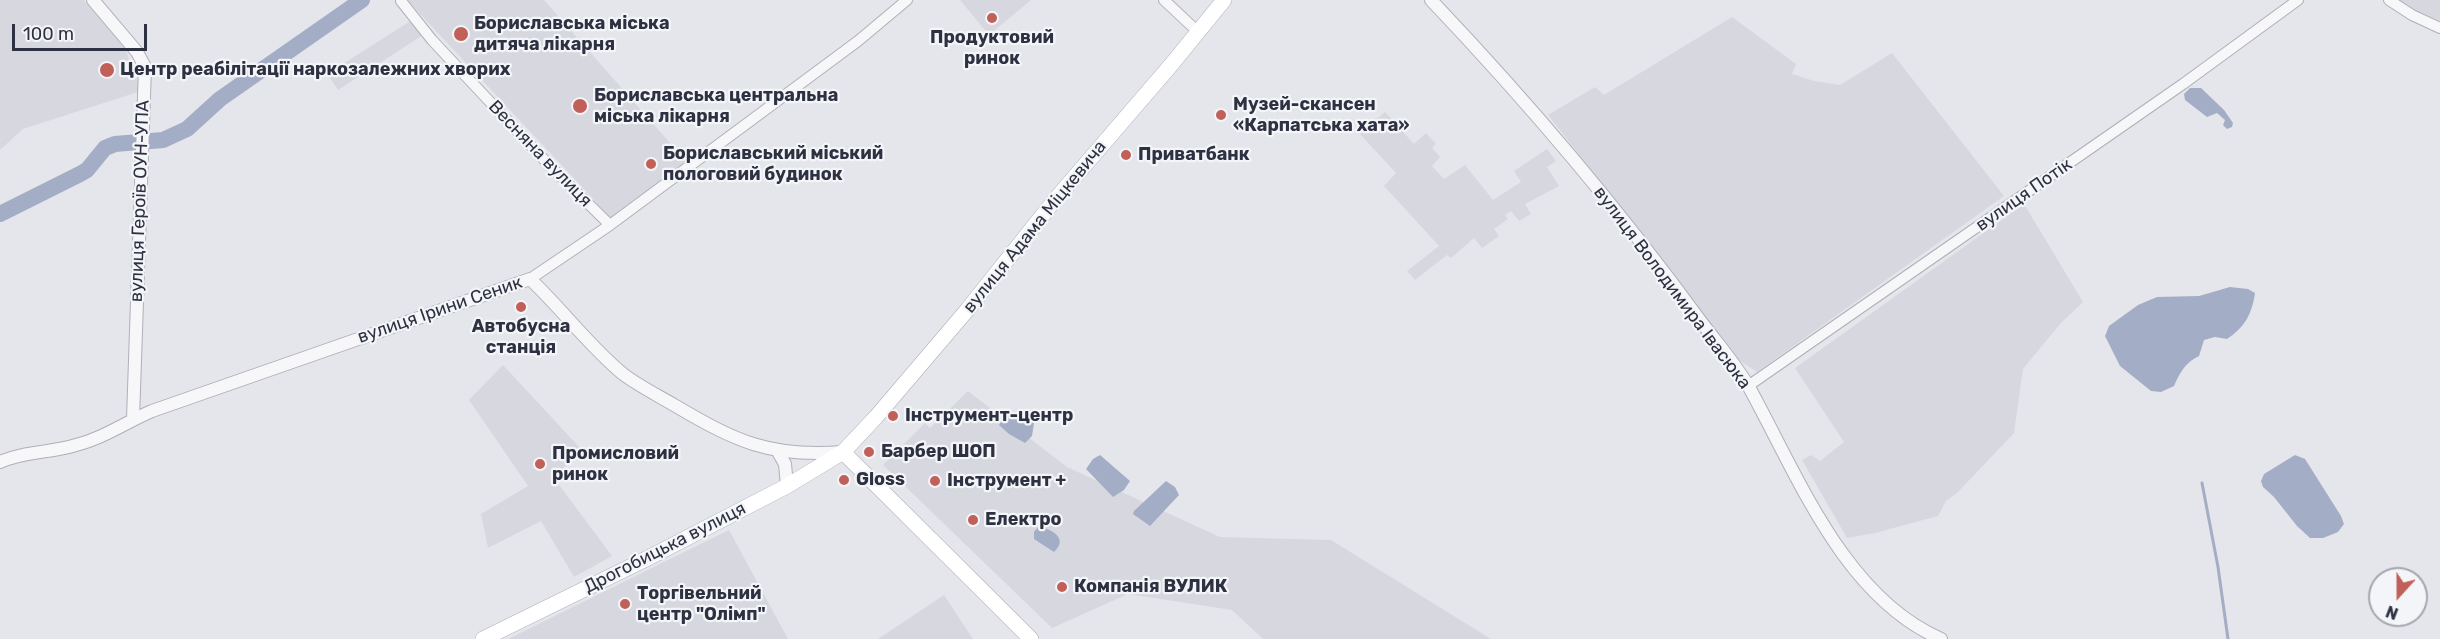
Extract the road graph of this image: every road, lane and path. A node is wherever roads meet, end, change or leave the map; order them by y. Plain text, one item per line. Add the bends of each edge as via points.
1 (93, 0) edge
2 (907, 0) edge
3 (1164, 0) edge
4 (1431, 0) edge
5 (2298, 0) edge
6 (2389, 0) edge
7 (401, 1) edge
8 (1217, 2) edge
9 (2440, 28) edge
10 (1198, 32) junction
11 (610, 225) junction
12 (530, 279) junction
13 (1748, 386) junction
14 (133, 419) junction
15 (777, 450) junction
16 (843, 452) junction
17 (0, 462) edge
18 (787, 486) junction
19 (483, 639) edge
20 (1031, 639) edge
21 (1941, 639) edge

1 - 14 street, вулиця Героїв ОУН-УПА via 145,67
2 - 11 street via 858,41
3 - 10 street
4 - 13 street, вулиця Володимира Івасюка via 1543,122
5 - 13 street, вулиця Потік
6 - 9 street
7 - 11 street, Весняна вулиця via 551,167
8 - 10 main road, вулиця Адама Міцкевича
10 - 16 main road, вулиця Адама Міцкевича via 1054,201 961,318
11 - 12 street
12 - 14 street, вулиця Ірини Сеник
12 - 15 street, вулиця Ірини Сеник via 624,374 730,436
13 - 21 street, вулиця Володимира Івасюка via 1805,495 1838,548 1899,615
14 - 17 street, вулиця Ірини Сеник via 102,437 75,446 23,454
15 - 16 street, вулиця Ірини Сеник
15 - 18 street via 785,464
16 - 18 main road, Дрогобицька вулиця
16 - 20 main road
18 - 19 main road, Дрогобицька вулиця

